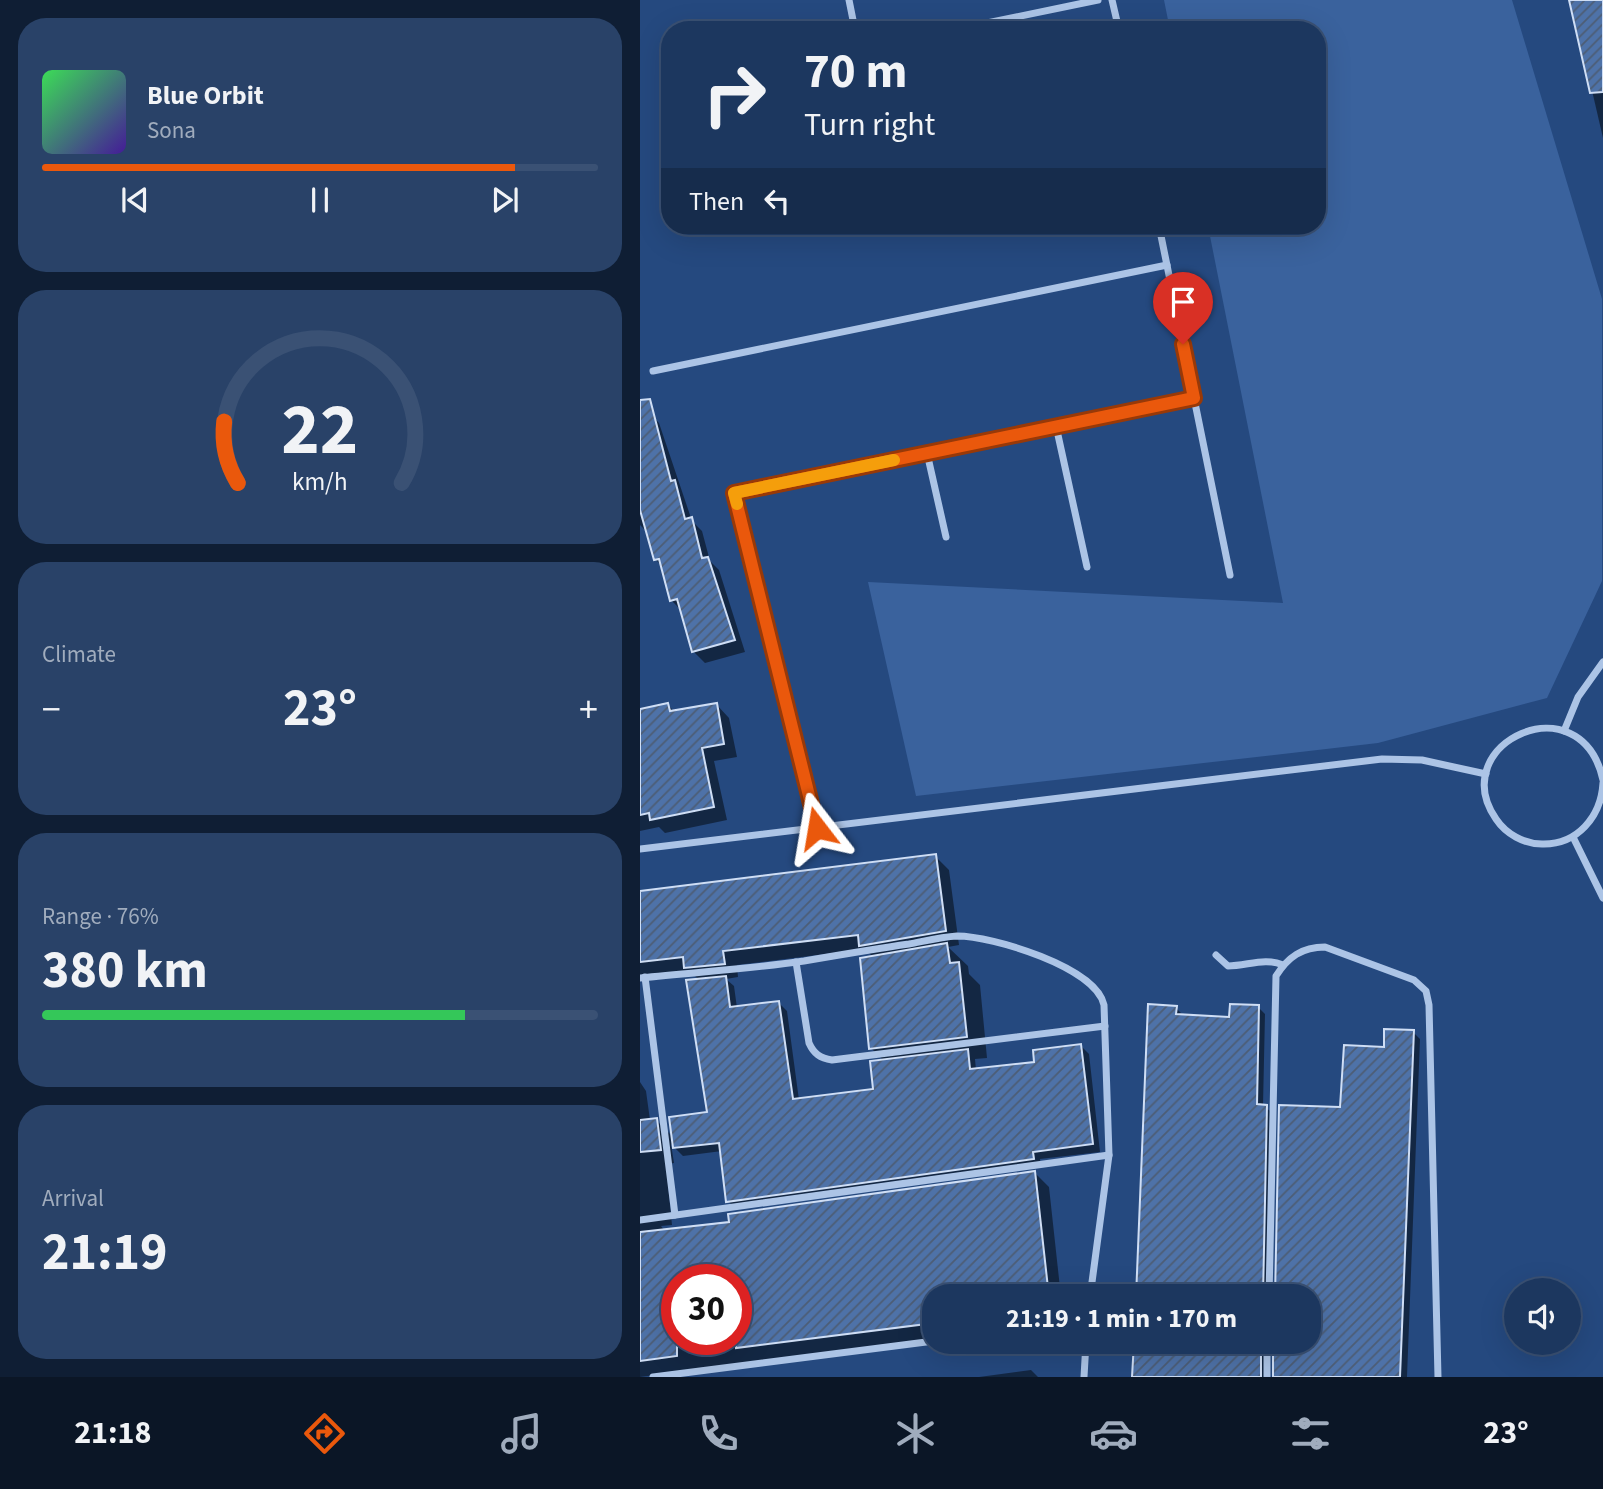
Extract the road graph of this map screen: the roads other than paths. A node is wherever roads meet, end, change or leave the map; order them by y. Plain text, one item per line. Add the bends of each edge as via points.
1 (849, 0) edge
2 (1098, 0) edge
3 (1112, 0) edge
4 (853, 21) edge
5 (996, 21) edge
6 (1117, 21) edge
7 (1161, 235) edge
8 (1167, 265) junction
9 (653, 372) dead end
10 (1194, 398) junction
11 (1056, 426) junction
12 (927, 453) junction
13 (946, 537) dead end
14 (1087, 567) dead end
15 (1230, 575) dead end
16 (1602, 662) edge
17 (1564, 731) junction
18 (1486, 774) junction
19 (1602, 782) edge
20 (817, 828) junction
21 (1573, 837) junction
22 (640, 849) edge
23 (1602, 898) edge
24 (1216, 955) dead end
25 (796, 962) junction
26 (1283, 965) junction
27 (643, 978) edge
28 (1105, 1026) junction
29 (1110, 1155) junction
30 (675, 1215) junction
31 (640, 1220) edge
32 (1092, 1284) edge
33 (1269, 1284) edge
34 (922, 1343) edge
35 (1085, 1354) edge
36 (1268, 1354) edge
37 (653, 1377) edge
38 (1084, 1377) edge
39 (1267, 1377) edge
40 (1437, 1377) edge

1 - 4 street
2 - 5 street
3 - 6 street
7 - 8 street
8 - 9 street
8 - 10 street
10 - 11 street
10 - 15 street
11 - 12 street
11 - 14 street
12 - 13 street
12 - 20 street via 734,493
16 - 17 street via 1578,697
17 - 18 street via 1547,727 1515,735 1492,759
17 - 19 street via 1591,750
18 - 20 street via 1422,760 1382,759
18 - 21 street via 1489,807 1509,833 1540,844
19 - 21 street via 1596,813
20 - 22 street
21 - 23 street
24 - 26 street via 1228,966
25 - 27 street
25 - 28 street via 956,936 992,940 1050,959 1089,984 1103,999
25 - 28 street via 809,1042 814,1052 832,1060
26 - 33 street via 1276,976
26 - 40 street via 1301,951 1325,947 1414,980 1426,990
27 - 30 street
28 - 29 street
29 - 30 street
29 - 32 street
30 - 31 street
34 - 37 street
35 - 38 street
36 - 39 street

